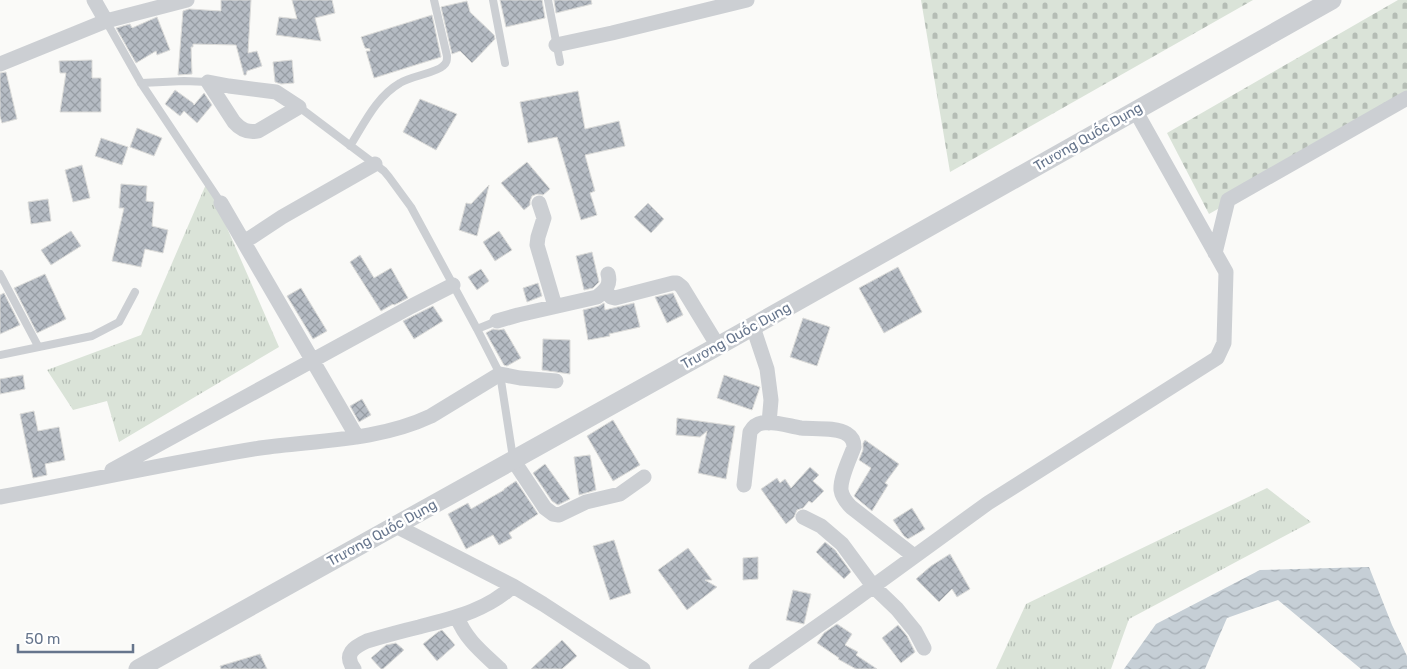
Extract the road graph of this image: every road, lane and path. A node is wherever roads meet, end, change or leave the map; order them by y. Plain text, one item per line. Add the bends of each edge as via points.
1 (94, 0) edge
2 (187, 0) edge
3 (434, 0) edge
4 (493, 0) edge
5 (548, 0) edge
6 (746, 0) edge
7 (1332, 0) edge
8 (691, 7) edge
9 (106, 21) junction
10 (556, 45) junction
11 (560, 62) dead end
12 (505, 63) dead end
13 (0, 64) edge
14 (208, 82) junction
15 (141, 83) junction
16 (1407, 98) edge
17 (299, 108) junction
18 (1135, 110) junction
19 (350, 146) junction
20 (375, 164) junction
21 (221, 203) joint
22 (539, 203) dead end
23 (244, 242) junction
24 (1215, 253) junction
25 (0, 274) edge
26 (608, 274) dead end
27 (453, 285) junction
28 (605, 291) junction
29 (136, 292) dead end
30 (555, 306) junction
31 (497, 321) joint
32 (753, 327) junction
33 (477, 329) junction
34 (38, 346) junction
35 (718, 346) junction
36 (0, 355) edge
37 (313, 361) junction
38 (500, 374) junction
39 (556, 381) dead end
40 (769, 423) junction
41 (357, 437) junction
42 (514, 460) junction
43 (644, 477) dead end
44 (96, 479) junction
45 (744, 485) dead end
46 (0, 496) edge
47 (803, 517) dead end
48 (396, 526) junction
49 (914, 556) junction
50 (513, 586) junction
51 (873, 586) junction
52 (457, 617) junction
53 (924, 648) dead end
54 (138, 669) edge
55 (354, 669) edge
56 (500, 669) edge
57 (642, 669) edge
58 (756, 669) edge

1 - 9 street
2 - 9 street
3 - 19 lane via 446,63 441,68 398,84 385,94
4 - 12 lane
5 - 10 lane
6 - 8 street
7 - 18 street, Trương Quốc Dụng
8 - 10 street via 612,33
9 - 13 street
9 - 15 lane
10 - 11 lane
14 - 15 lane
14 - 17 street via 276,92
14 - 17 street via 234,122 245,131 258,130
15 - 21 lane
16 - 24 street via 1228,200
17 - 19 lane
18 - 24 street
18 - 32 street, Trương Quốc Dụng
19 - 20 lane
20 - 23 street
20 - 27 lane via 389,177 410,207
21 - 23 street
22 - 30 street via 544,218 537,245
23 - 37 street
24 - 49 street via 1226,272 1224,343 1217,358 988,503
25 - 34 lane
26 - 28 street via 609,285
27 - 33 lane
27 - 37 street
28 - 30 street via 597,297
28 - 35 street via 615,298 677,284 682,287
29 - 34 lane via 119,322 92,336
30 - 31 street
31 - 33 lane
32 - 35 street, Trương Quốc Dụng
32 - 40 street via 767,370 771,400
33 - 38 lane
34 - 36 lane
35 - 42 street, Trương Quốc Dụng
37 - 41 street
37 - 44 street
38 - 39 street
38 - 41 street via 421,421
38 - 42 lane
40 - 45 street via 754,426 750,432
40 - 49 street via 848,434 854,447 841,484 844,498
41 - 44 street via 262,448
42 - 43 street via 546,508 560,515 586,502 620,494
42 - 48 street, Trương Quốc Dụng
44 - 46 street
47 - 51 street via 821,526 842,544
48 - 50 street
48 - 54 street, Trương Quốc Dụng
49 - 51 street
50 - 52 street via 493,602
50 - 57 street
51 - 53 street via 897,609
51 - 58 street
52 - 55 street via 356,646 349,657
52 - 56 street via 470,641

